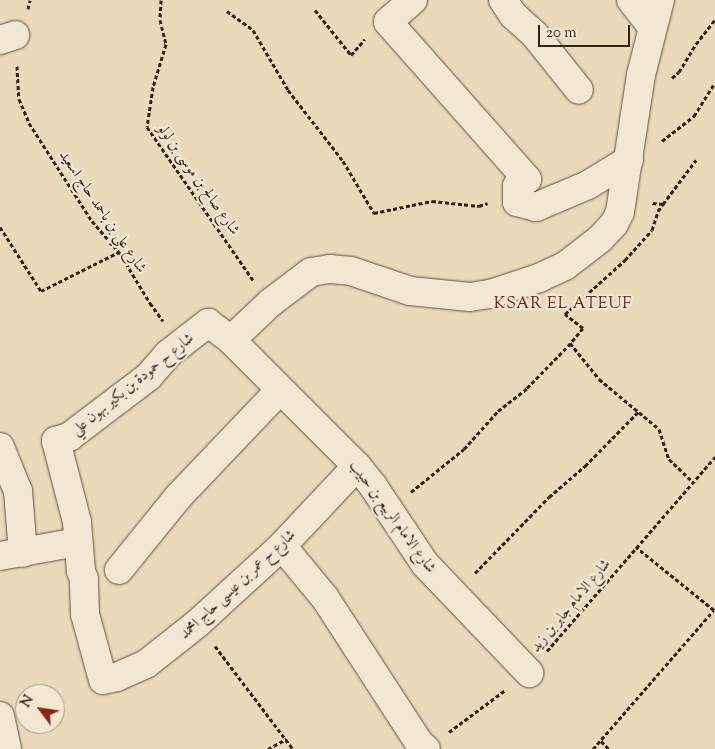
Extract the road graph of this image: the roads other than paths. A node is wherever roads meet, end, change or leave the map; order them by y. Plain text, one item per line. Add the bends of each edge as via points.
1 (412, 0) edge
2 (503, 0) edge
3 (631, 0) edge
4 (660, 0) edge
5 (652, 27) junction
6 (579, 90) dead end
7 (629, 160) junction
8 (208, 323) joint
9 (231, 340) junction
10 (279, 391) junction
11 (0, 447) edge
12 (357, 466) junction
13 (78, 542) junction
14 (282, 546) junction
15 (12, 554) edge
16 (119, 570) dead end
17 (528, 673) road end
18 (0, 719) edge
19 (6, 749) edge
20 (426, 749) edge

1 - 7 street via 388,22 527,179 517,186 517,202 536,206 588,185
2 - 6 street
3 - 5 street
4 - 5 street
5 - 7 street
7 - 9 street via 623,198 614,224 565,266 540,278 470,297 410,291 351,271 330,269 311,272 270,303
8 - 9 street, شارع الامام الربيع بن حبيب
8 - 13 street, شارع ح حمودة بن بكير بهون علي via 168,354 149,376 69,437 56,442 77,522
9 - 10 street, شارع الامام الربيع بن حبيب
10 - 12 street, شارع الامام الربيع بن حبيب
10 - 16 street via 179,496
11 - 15 street via 18,491
12 - 14 street, شارع ح عمر بن عيسى حاج امحمد
12 - 17 street, شارع الامام الربيع بن حبيب via 424,564
13 - 14 street, شارع ح عمر بن عيسى حاج امحمد via 85,614 103,680 146,664 198,624
13 - 15 street
14 - 20 street via 325,598
18 - 19 street

